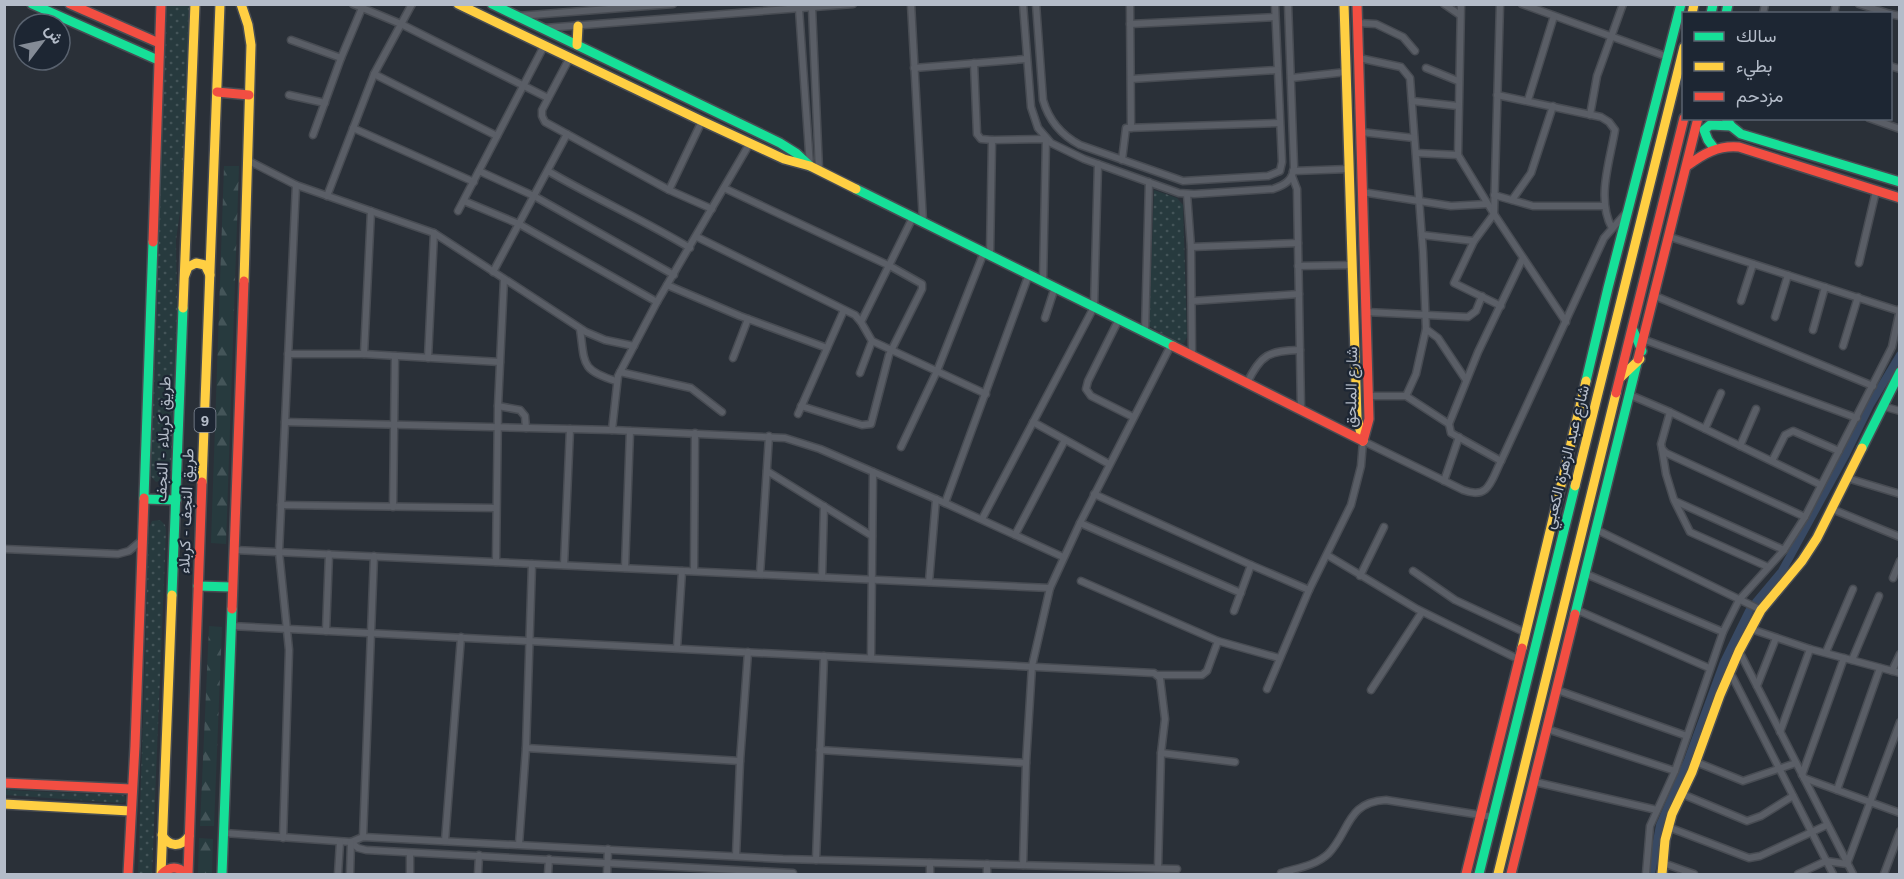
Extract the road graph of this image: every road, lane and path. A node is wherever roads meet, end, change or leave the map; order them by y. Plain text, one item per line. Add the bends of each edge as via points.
1 (32, 4) edge
2 (70, 4) edge
3 (161, 4) edge
4 (195, 4) edge
5 (220, 4) edge
6 (241, 4) edge
7 (354, 4) edge
8 (412, 4) edge
9 (458, 4) edge
10 (492, 4) edge
11 (673, 4) edge
12 (853, 4) edge
13 (911, 4) edge
14 (1023, 4) edge
15 (1036, 4) edge
16 (1130, 4) edge
17 (1275, 4) edge
18 (1288, 4) edge
19 (1444, 4) edge
20 (1461, 4) edge
21 (1500, 4) edge
22 (1522, 4) edge
23 (1623, 4) edge
24 (1681, 4) edge
25 (1858, 4) edge
26 (362, 8) junction
27 (582, 8) edge
28 (812, 8) junction
29 (799, 9) junction
30 (1344, 9) edge
31 (564, 12) junction
32 (1884, 12) edge
33 (91, 14) junction
34 (1358, 14) edge
35 (1460, 15) junction
36 (516, 16) junction
37 (1554, 16) junction
38 (1275, 17) junction
39 (106, 20) junction
40 (401, 24) junction
41 (1130, 24) junction
42 (578, 26) junction
43 (85, 27) junction
44 (566, 27) junction
45 (541, 28) junction
46 (1358, 33) junction
47 (99, 34) junction
48 (1345, 34) junction
49 (1024, 36) junction
50 (1038, 36) junction
51 (1290, 36) junction
52 (1276, 37) junction
53 (1611, 37) junction
54 (291, 40) dead end
55 (159, 43) junction
56 (577, 45) junction
57 (544, 46) junction
58 (1415, 51) dead end
59 (1682, 51) edge
60 (1668, 57) junction
61 (341, 58) junction
62 (1359, 58) junction
63 (569, 59) junction
64 (1026, 59) junction
65 (158, 60) junction
66 (974, 63) junction
67 (914, 68) junction
68 (1426, 68) dead end
69 (1277, 70) junction
70 (1346, 72) junction
71 (374, 74) junction
72 (1291, 78) junction
73 (1131, 79) junction
74 (1458, 81) junction
75 (523, 87) junction
76 (217, 92) junction
77 (1497, 94) junction
78 (249, 95) junction
79 (289, 95) dead end
80 (548, 98) junction
81 (1528, 100) junction
82 (1412, 101) junction
83 (325, 103) junction
84 (1458, 106) junction
85 (1553, 106) junction
86 (1590, 115) junction
87 (1684, 120) edge
88 (1698, 120) edge
89 (1874, 120) edge
90 (702, 121) junction
91 (1729, 122) edge
92 (1279, 123) junction
93 (1131, 128) junction
94 (353, 129) junction
95 (1899, 129) edge
96 (1361, 132) junction
97 (567, 134) junction
98 (313, 135) dead end
99 (497, 136) junction
100 (1414, 138) junction
101 (1046, 139) junction
102 (992, 140) junction
103 (750, 143) junction
104 (1714, 148) junction
105 (1416, 153) junction
106 (1458, 155) junction
107 (1122, 160) junction
108 (249, 161) junction
109 (1131, 163) junction
110 (1098, 164) junction
111 (1687, 166) junction
112 (815, 168) junction
113 (1349, 169) junction
114 (479, 171) junction
115 (548, 171) junction
116 (1293, 174) junction
117 (1128, 175) junction
118 (474, 182) junction
119 (1899, 182) edge
120 (1149, 183) junction
121 (296, 185) junction
122 (724, 188) junction
123 (669, 190) junction
124 (1876, 191) junction
125 (1362, 192) junction
126 (1187, 194) junction
127 (1494, 195) junction
128 (327, 196) junction
129 (534, 196) junction
130 (1899, 198) edge
131 (1512, 200) junction
132 (464, 201) junction
133 (1420, 201) junction
134 (1487, 204) junction
135 (1604, 206) junction
136 (712, 209) junction
137 (1628, 210) junction
138 (371, 211) junction
139 (458, 211) dead end
140 (1494, 214) junction
141 (913, 217) junction
142 (923, 222) junction
143 (519, 224) junction
144 (1612, 228) junction
145 (186, 230) junction
146 (211, 232) junction
147 (434, 233) junction
148 (1422, 235) junction
149 (697, 237) junction
150 (1670, 237) junction
151 (1474, 241) junction
152 (1298, 243) junction
153 (1191, 247) junction
154 (690, 248) junction
155 (987, 253) junction
156 (1523, 258) junction
157 (1859, 263) dead end
158 (1753, 264) junction
159 (1352, 265) junction
160 (890, 266) junction
161 (1298, 266) junction
162 (493, 272) junction
163 (674, 274) junction
164 (1029, 274) junction
165 (185, 275) junction
166 (1788, 275) junction
167 (210, 276) junction
168 (504, 279) junction
169 (1043, 281) junction
170 (667, 285) junction
171 (1055, 287) junction
172 (1825, 287) junction
173 (1299, 294) junction
174 (1482, 296) junction
175 (1655, 296) junction
176 (1858, 297) junction
177 (1192, 301) junction
178 (1741, 301) dead end
179 (657, 302) junction
180 (1500, 306) junction
181 (1094, 307) junction
182 (844, 310) junction
183 (1899, 310) edge
184 (1366, 312) junction
185 (1425, 316) junction
186 (1775, 317) dead end
187 (1045, 318) dead end
188 (748, 319) junction
189 (1119, 319) junction
190 (861, 322) junction
191 (1566, 322) junction
192 (580, 329) junction
193 (1426, 329) junction
194 (1633, 330) junction
195 (1813, 330) dead end
196 (1145, 332) junction
197 (1645, 340) junction
198 (872, 341) junction
199 (1171, 345) junction
200 (634, 346) junction
201 (1843, 346) dead end
202 (826, 348) junction
203 (891, 350) junction
204 (1300, 350) junction
205 (288, 354) junction
206 (364, 354) junction
207 (1641, 355) junction
208 (395, 356) junction
209 (1192, 356) junction
210 (428, 358) junction
211 (733, 358) dead end
212 (500, 362) junction
213 (938, 371) junction
214 (620, 372) junction
215 (1899, 372) edge
216 (860, 373) dead end
217 (1621, 377) junction
218 (1466, 380) junction
219 (616, 381) junction
220 (1247, 383) junction
221 (1873, 386) junction
222 (1721, 393) dead end
223 (986, 394) junction
224 (1630, 395) junction
225 (1368, 396) junction
226 (1406, 396) junction
227 (498, 406) junction
228 (801, 406) junction
229 (1882, 406) junction
230 (1756, 409) dead end
231 (1301, 410) junction
232 (1899, 411) edge
233 (722, 412) dead end
234 (1670, 412) junction
235 (798, 414) dead end
236 (1133, 417) junction
237 (1857, 418) junction
238 (285, 422) junction
239 (1033, 422) junction
240 (394, 424) junction
241 (1449, 424) junction
242 (498, 428) junction
243 (526, 428) junction
244 (570, 429) junction
245 (1706, 429) junction
246 (612, 430) junction
247 (630, 431) junction
248 (695, 433) junction
249 (770, 436) junction
250 (1459, 437) junction
251 (1065, 440) junction
252 (1363, 441) junction
253 (1740, 446) junction
254 (901, 447) dead end
255 (1662, 449) junction
256 (1839, 451) junction
257 (1501, 461) junction
258 (1772, 461) junction
259 (1109, 464) junction
260 (767, 471) junction
261 (873, 472) junction
262 (1847, 478) junction
263 (1444, 482) junction
264 (1821, 485) junction
265 (1094, 494) junction
266 (1899, 494) edge
267 (144, 499) junction
268 (936, 499) junction
269 (176, 500) junction
270 (1674, 500) junction
271 (945, 503) junction
272 (281, 505) junction
273 (824, 506) junction
274 (393, 507) junction
275 (496, 508) junction
276 (1832, 509) junction
277 (1805, 517) junction
278 (982, 519) junction
279 (1080, 523) junction
280 (1384, 527) dead end
281 (1597, 530) junction
282 (1562, 534) junction
283 (1015, 535) junction
284 (872, 536) junction
285 (1899, 537) edge
286 (142, 539) junction
287 (1580, 544) junction
288 (4, 549) edge
289 (234, 550) junction
290 (1784, 550) junction
291 (279, 552) junction
292 (330, 554) junction
293 (1327, 555) junction
294 (374, 556) junction
295 (1063, 557) junction
296 (1899, 561) edge
297 (496, 562) junction
298 (532, 564) junction
299 (564, 565) junction
300 (1251, 565) junction
301 (1767, 567) junction
302 (625, 568) junction
303 (681, 571) junction
304 (694, 571) junction
305 (1413, 571) dead end
306 (1552, 573) junction
307 (760, 574) junction
308 (1586, 574) junction
309 (1360, 576) junction
310 (822, 577) junction
311 (1572, 577) junction
312 (1893, 578) dead end
313 (871, 580) junction
314 (1081, 581) dead end
315 (929, 582) junction
316 (198, 586) junction
317 (232, 587) junction
318 (1050, 588) junction
319 (1853, 588) dead end
320 (1309, 590) junction
321 (1240, 593) junction
322 (1879, 596) dead end
323 (1739, 600) junction
324 (1577, 610) junction
325 (1761, 610) junction
326 (1234, 611) dead end
327 (1422, 612) junction
328 (231, 626) junction
329 (287, 628) junction
330 (1751, 628) junction
331 (326, 631) junction
332 (1723, 632) junction
333 (370, 633) junction
334 (1526, 633) junction
335 (461, 637) junction
336 (1776, 638) junction
337 (529, 641) junction
338 (1218, 641) junction
339 (677, 648) junction
340 (1810, 649) junction
341 (1739, 651) junction
342 (748, 652) junction
343 (1826, 652) junction
344 (1899, 654) edge
345 (824, 656) junction
346 (871, 658) junction
347 (1279, 658) junction
348 (1844, 658) junction
349 (1520, 660) junction
350 (1852, 660) junction
351 (1032, 666) junction
352 (1710, 668) junction
353 (1880, 668) junction
354 (1730, 672) junction
355 (1896, 672) edge
356 (1158, 675) junction
357 (1757, 686) junction
358 (1267, 689) dead end
359 (1371, 690) dead end
360 (1557, 690) junction
361 (1899, 722) edge
362 (1547, 729) junction
363 (1780, 732) junction
364 (1687, 736) junction
365 (526, 748) junction
366 (820, 750) junction
367 (1161, 753) junction
368 (740, 761) junction
369 (1234, 762) dead end
370 (1696, 762) junction
371 (1026, 763) junction
372 (1796, 763) junction
373 (1779, 770) junction
374 (1675, 771) junction
375 (1803, 776) junction
376 (1535, 782) junction
377 (4, 783) edge
378 (131, 789) junction
379 (1837, 790) junction
380 (1682, 794) junction
381 (1793, 796) junction
382 (1871, 802) junction
383 (4, 804) edge
384 (1657, 810) junction
385 (130, 811) junction
386 (1899, 813) edge
387 (1481, 815) junction
388 (1493, 817) junction
389 (1827, 825) junction
390 (1668, 827) junction
391 (1899, 831) edge
392 (224, 833) junction
393 (1812, 833) junction
394 (162, 835) junction
395 (189, 836) junction
396 (363, 837) junction
397 (283, 838) junction
398 (445, 841) junction
399 (340, 842) junction
400 (351, 842) junction
401 (519, 844) junction
402 (608, 849) junction
403 (411, 853) junction
404 (479, 855) junction
405 (736, 856) junction
406 (549, 859) junction
407 (783, 859) junction
408 (794, 859) junction
409 (816, 860) junction
410 (1826, 861) junction
411 (608, 863) junction
412 (930, 863) junction
413 (1663, 863) junction
414 (987, 864) junction
415 (1847, 864) junction
416 (1023, 865) junction
417 (1042, 866) junction
418 (1158, 868) junction
419 (1177, 869) dead end
420 (1104, 871) edge
421 (782, 873) edge
422 (1281, 873) dead end
423 (128, 874) edge
424 (161, 874) edge
425 (187, 874) edge
426 (222, 874) edge
427 (338, 874) edge
428 (350, 874) edge
429 (410, 874) edge
430 (477, 874) edge
431 (548, 874) edge
432 (607, 874) edge
433 (793, 874) edge
434 (930, 874) edge
435 (987, 874) edge
436 (1042, 874) edge
437 (1466, 874) edge
438 (1479, 874) edge
439 (1498, 874) edge
440 (1512, 874) edge
441 (1646, 874) edge
442 (1662, 874) edge
443 (1694, 874) edge
444 (1798, 874) edge
445 (1833, 874) edge
446 (1852, 874) edge
447 (1884, 874) edge

1 - 43 main road
2 - 33 main road
3 - 55 main road
4 - 145 main road, طريق كربلاء - النجف / 9
5 - 76 main road, طريق النجف - كربلاء / 9
6 - 78 main road via 250,35
7 - 26 street
8 - 40 street
9 - 57 main road
10 - 36 main road
11 - 27 street
12 - 28 street
13 - 67 street
14 - 49 street
15 - 50 street
16 - 41 street
17 - 38 street
18 - 51 street
19 - 35 street
20 - 35 street
21 - 77 street
22 - 37 street
23 - 53 street
24 - 60 main road
25 - 32 street
26 - 40 street
26 - 61 street
27 - 31 street
28 - 29 street
28 - 112 street
29 - 42 street
29 - 112 street
30 - 34 main road via 1350,17
30 - 48 main road, شارع الملحق
31 - 36 street
31 - 44 street
33 - 39 main road
33 - 43 main road
34 - 46 main road, شارع الملحق
34 - 58 street via 1403,37
35 - 74 street
36 - 45 main road
37 - 53 street
37 - 81 street
38 - 41 street
38 - 52 street
39 - 47 main road via 99,27
39 - 55 main road
40 - 71 street
40 - 75 street
41 - 73 street
42 - 44 street
42 - 56 main road
43 - 47 main road
44 - 45 street
45 - 56 main road
46 - 48 main road
46 - 62 main road, شارع الملحق
47 - 65 main road
48 - 70 main road, شارع الملحق
49 - 50 street
49 - 64 street
50 - 107 street via 1041,90 1050,119 1071,141
51 - 52 street
51 - 72 street
52 - 69 street
53 - 60 street
53 - 86 street via 1597,76
54 - 61 street
55 - 65 main road
56 - 112 main road via 780,143
57 - 63 main road
57 - 75 street
59 - 282 main road, شارع عبد الزهرة الكعبي
60 - 137 main road
61 - 83 street
62 - 82 street via 1401,67 1410,78
62 - 96 main road, شارع الملحق
63 - 80 street
63 - 90 main road
64 - 66 street
64 - 101 street via 1033,118
65 - 267 main road
66 - 67 street
66 - 102 street via 977,134 981,139
67 - 142 street
68 - 74 street
69 - 73 street
69 - 92 street
70 - 72 street
70 - 113 main road, شارع الملحق
71 - 94 street
71 - 99 street
72 - 116 street
73 - 93 street
74 - 84 street
75 - 80 street
75 - 99 street
76 - 78 main road
76 - 146 main road, طريق النجف - كربلاء / 9
77 - 81 street
77 - 127 street
78 - 108 main road
79 - 83 street
80 - 97 street via 542,110 545,122
81 - 85 street
82 - 84 street
82 - 100 street
83 - 98 street
84 - 106 street
85 - 86 street
85 - 131 street via 1531,173
86 - 135 street via 1609,122 1615,130
87 - 194 main road, شارع عبد الزهرة الكعبي
88 - 111 main road
89 - 95 street
90 - 103 main road
90 - 123 street
91 - 104 main road via 1706,126 1705,137
91 - 119 main road via 1741,134
92 - 93 street
92 - 109 street via 1281,167 1273,175 1183,181
93 - 107 street via 1126,128
94 - 118 street
94 - 128 street
96 - 100 street
96 - 125 main road, شارع الملحق
97 - 115 street
97 - 123 street
99 - 114 street
100 - 105 street
101 - 102 street
101 - 110 street
101 - 169 street
102 - 155 street
103 - 112 main road
103 - 122 street
104 - 111 main road
104 - 124 main road via 1739,147
105 - 106 street
105 - 133 street
106 - 134 street
107 - 109 street
108 - 121 street
108 - 289 main road
109 - 117 street
110 - 117 street
110 - 181 street
111 - 150 main road
112 - 141 main road
113 - 116 street
113 - 159 main road, شارع الملحق
114 - 118 street
114 - 129 street
115 - 129 street
115 - 154 street
116 - 126 street via 1287,183 1273,189
116 - 152 street via 1297,185
117 - 120 street
118 - 132 street
120 - 126 street
120 - 196 street
121 - 128 street
121 - 205 street
122 - 136 street
122 - 160 street
123 - 136 street
124 - 130 main road
124 - 157 street
125 - 133 street
125 - 184 main road, شارع الملحق
126 - 153 street
127 - 131 street
127 - 140 street
128 - 138 street
129 - 143 street
129 - 163 street
131 - 135 street via 1533,206
132 - 139 street
132 - 143 street
133 - 134 street via 1451,207
133 - 148 street
134 - 140 street
135 - 144 street
136 - 149 street
137 - 144 street
137 - 334 main road
138 - 147 street
138 - 206 street
140 - 151 street
140 - 156 street
141 - 142 main road
141 - 160 street
142 - 155 main road
143 - 162 street
143 - 179 street
144 - 191 street
145 - 146 main road via 188,237 198,242 208,239
145 - 165 main road, طريق كربلاء - النجف / 9
146 - 167 main road, طريق النجف - كربلاء / 9
147 - 162 street
147 - 210 street
148 - 151 street
148 - 185 street
149 - 154 street
149 - 182 street
150 - 158 street
150 - 175 main road
151 - 174 street via 1454,283
152 - 153 street
152 - 161 street
153 - 177 street
154 - 163 street
155 - 164 main road
155 - 213 street
156 - 180 street
156 - 191 street
158 - 166 street
158 - 178 street
159 - 161 street
159 - 252 main road, شارع الملحق via 1357,418
160 - 190 street
160 - 203 street via 923,287
161 - 173 street
162 - 168 street
163 - 170 street
164 - 169 main road
164 - 223 street
165 - 167 main road via 188,267 196,263 205,265
165 - 269 main road, طريق كربلاء - النجف / 9
166 - 172 street
166 - 186 street
167 - 316 main road, طريق النجف - كربلاء / 9
168 - 192 street
168 - 212 street
169 - 171 main road
170 - 179 street
170 - 188 street
171 - 181 main road
171 - 187 street
172 - 176 street
172 - 195 street
173 - 177 street
173 - 204 street
174 - 180 street
174 - 185 street via 1468,317
175 - 197 main road
175 - 221 street
176 - 183 street
176 - 201 street
177 - 209 street
179 - 200 street
180 - 218 street
181 - 189 main road
181 - 239 street
182 - 190 street
182 - 202 street
183 - 221 street via 1892,347
184 - 185 street
184 - 225 main road, شارع الملحق
185 - 193 street
188 - 202 street
188 - 211 street
189 - 196 main road
189 - 236 street via 1086,389
190 - 198 street
191 - 257 street
192 - 200 street via 598,338
192 - 219 street via 588,368
193 - 218 street via 1438,338
193 - 226 street via 1416,374
194 - 207 main road
194 - 217 main road, شارع عبد الزهرة الكعبي
196 - 199 main road
197 - 207 main road
197 - 237 street
198 - 203 street
198 - 216 street
199 - 209 main road
199 - 236 street
200 - 214 street
202 - 228 street
203 - 213 street
203 - 228 street via 873,421 868,425
204 - 220 street via 1266,356
204 - 231 street
205 - 206 street
205 - 238 street
206 - 208 street
207 - 217 main road
207 - 224 main road
208 - 210 street
208 - 240 street
209 - 220 main road
210 - 212 street
212 - 227 street
213 - 223 street
213 - 254 street
214 - 219 street
214 - 233 street via 691,388
215 - 229 main road
217 - 287 main road, شارع عبد الزهرة الكعبي
218 - 241 street
219 - 246 street
220 - 231 main road
221 - 237 street
222 - 245 street
223 - 271 street
224 - 234 street
224 - 281 main road
225 - 226 street
225 - 252 main road, شارع الملحق via 1368,425
226 - 241 street
227 - 242 street
227 - 243 street via 520,410
228 - 235 street
229 - 232 street
229 - 262 main road
230 - 253 street
231 - 252 main road
234 - 245 street
234 - 255 street
236 - 259 street
237 - 256 street
238 - 240 street
238 - 272 street
239 - 251 street
239 - 278 street
240 - 242 street
240 - 274 street
241 - 250 street via 1451,433
242 - 243 street
242 - 275 street
243 - 244 street
244 - 246 street
244 - 299 street
245 - 253 street
246 - 247 street
247 - 248 street
247 - 302 street
248 - 249 street
248 - 304 street
249 - 260 street
249 - 261 street via 803,442
250 - 257 street
250 - 263 street
251 - 259 street
251 - 283 street
252 - 263 street
252 - 293 street via 1351,505
253 - 258 street
255 - 270 street
255 - 277 street
256 - 258 street via 1793,430 1785,435
256 - 264 street
257 - 263 street via 1483,492 1473,494
258 - 264 street
259 - 265 street
260 - 273 street
260 - 307 street
261 - 268 street
261 - 284 street
262 - 266 street
262 - 276 main road
264 - 277 street
265 - 279 street
265 - 300 street
267 - 269 main road
267 - 286 main road
268 - 271 street
268 - 315 street
269 - 394 main road, طريق كربلاء - النجف / 9
270 - 290 street
270 - 301 street via 1690,532
271 - 278 street
272 - 274 street
272 - 291 street
273 - 284 street
273 - 310 street
274 - 275 street
275 - 297 street
276 - 285 street
276 - 325 main road via 1802,561
277 - 290 street
278 - 283 street
279 - 295 street
279 - 321 street
280 - 309 street
281 - 308 main road
281 - 323 street
282 - 287 main road via 1569,543
282 - 306 main road, شارع عبد الزهرة الكعبي
283 - 295 street
284 - 313 street
286 - 288 street via 135,548 118,554
286 - 378 main road
287 - 311 main road, شارع عبد الزهرة الكعبي
289 - 291 street
289 - 317 main road
290 - 301 street
291 - 292 street
291 - 329 street
292 - 294 street
292 - 331 street
293 - 309 street
293 - 320 street
294 - 297 street
294 - 333 street
295 - 318 street
296 - 312 street
297 - 298 street
298 - 299 street
298 - 337 street
299 - 302 street
300 - 320 street
300 - 321 street
301 - 323 street
302 - 303 street
303 - 304 street
303 - 339 street
304 - 307 street
305 - 334 street via 1455,600
306 - 311 main road via 1563,571
306 - 388 main road, شارع عبد الزهرة الكعبي
307 - 310 street
308 - 324 main road
308 - 332 street
309 - 327 street
310 - 313 street
311 - 439 main road, شارع عبد الزهرة الكعبي
313 - 315 street
313 - 346 street
314 - 338 street
315 - 318 street
316 - 317 main road
316 - 395 main road, طريق النجف - كربلاء / 9
317 - 328 main road
318 - 351 street
319 - 343 street
320 - 347 street
321 - 326 street
322 - 350 street
323 - 325 street
323 - 332 street
324 - 352 street
324 - 360 main road
325 - 330 main road
327 - 349 street
327 - 359 street
328 - 329 street
328 - 392 main road
329 - 331 street
329 - 397 street
330 - 336 street
330 - 341 main road
331 - 333 street
332 - 352 street
333 - 335 street
333 - 396 street
334 - 349 main road
335 - 337 street
335 - 398 street
336 - 340 street
336 - 357 street
337 - 339 street
337 - 365 street
338 - 347 street
338 - 356 street via 1202,675
339 - 342 street
340 - 343 street
340 - 363 street
341 - 354 main road
341 - 357 street
342 - 345 street
342 - 368 street
343 - 348 street
344 - 355 street
345 - 346 street
345 - 366 street
346 - 351 street
347 - 358 street
348 - 350 street
348 - 375 street
349 - 387 main road
350 - 353 street
351 - 356 street
351 - 371 street
352 - 364 street
353 - 355 street
353 - 379 street
354 - 370 main road
354 - 373 street
356 - 367 street via 1165,719
357 - 363 street
360 - 362 main road
360 - 364 street
361 - 382 street
362 - 374 street
362 - 376 main road
363 - 372 street
364 - 374 street
365 - 368 street
365 - 401 street
366 - 371 street
366 - 409 street
367 - 369 street
367 - 418 street
368 - 405 street
370 - 373 street via 1743,781
370 - 380 main road
371 - 416 street
372 - 373 street
372 - 375 street
373 - 381 street
374 - 384 street
375 - 379 street
375 - 389 street
376 - 384 street
376 - 440 main road
377 - 378 main road
378 - 385 main road
379 - 382 street
380 - 381 street via 1747,821
380 - 390 main road
381 - 393 street
382 - 386 street
382 - 415 street
383 - 385 main road
384 - 441 street via 1650,826
385 - 423 main road
387 - 388 street
387 - 422 street via 1386,800 1374,802 1354,813 1323,858
387 - 437 main road
388 - 438 main road, شارع عبد الزهرة الكعبي
389 - 393 street
389 - 415 street
390 - 393 street via 1749,858
390 - 413 main road
391 - 447 street
392 - 397 street
392 - 426 main road
393 - 410 street
394 - 395 main road via 165,842 175,846
394 - 424 main road, طريق كربلاء - النجف / 9
395 - 425 main road, طريق النجف - كربلاء / 9
396 - 398 street
396 - 400 street
397 - 399 street
398 - 401 street
399 - 400 street
399 - 427 street
400 - 403 street via 362,850
400 - 428 street
401 - 402 street
402 - 405 street
402 - 411 street
403 - 404 street
403 - 429 street
404 - 406 street
404 - 430 street
405 - 407 street
406 - 411 street
406 - 431 street
407 - 408 street
407 - 421 street
408 - 409 street
408 - 433 street
409 - 412 street
410 - 415 street
410 - 444 street
410 - 445 street
411 - 421 street
411 - 432 street
412 - 414 street
412 - 434 street
413 - 442 main road
413 - 443 street
414 - 416 street
414 - 435 street
415 - 446 street
416 - 417 street
417 - 420 street
417 - 436 street
418 - 419 street
418 - 420 street
421 - 433 street
424 - 425 main road via 175,867

